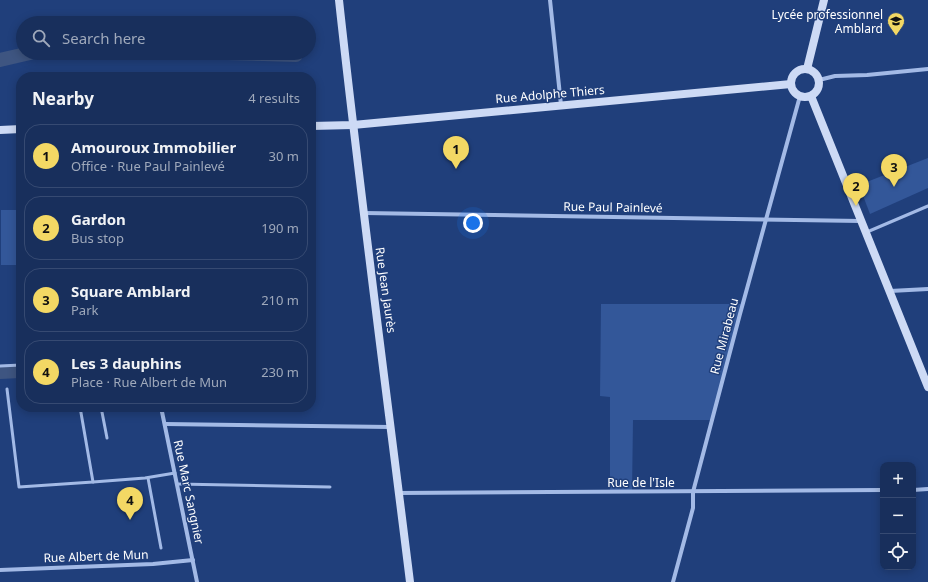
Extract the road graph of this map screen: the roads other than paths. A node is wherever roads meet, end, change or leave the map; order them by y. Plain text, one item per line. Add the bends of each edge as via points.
1 (339, 0) edge
2 (550, 0) edge
3 (824, 0) edge
4 (807, 69) junction
5 (928, 69) edge
6 (820, 80) junction
7 (791, 84) junction
8 (800, 96) junction
9 (811, 96) junction
10 (561, 105) junction
11 (353, 125) junction
12 (316, 126) edge
13 (16, 129) edge
14 (0, 130) edge
15 (928, 206) edge
16 (363, 213) junction
17 (766, 220) junction
18 (862, 221) junction
19 (866, 233) junction
20 (928, 290) edge
21 (890, 291) junction
22 (16, 364) edge
23 (0, 366) edge
24 (928, 387) edge
25 (7, 389) dead end
26 (81, 412) edge
27 (102, 412) edge
28 (162, 412) edge
29 (165, 424) junction
30 (391, 427) junction
31 (107, 438) dead end
32 (175, 473) junction
33 (148, 478) junction
34 (93, 482) junction
35 (177, 484) junction
36 (330, 487) dead end
37 (928, 489) edge
38 (880, 490) edge
39 (916, 490) edge
40 (694, 492) junction
41 (399, 493) junction
42 (161, 548) dead end
43 (193, 560) junction
44 (0, 570) edge
45 (196, 582) edge
46 (410, 582) edge
47 (673, 582) edge

1 - 11 street, Rue Jean Jaurès
2 - 10 street
3 - 4 street
4 - 6 street via 815,72
4 - 7 street via 797,71 791,79
5 - 6 street via 835,76
6 - 9 street via 818,90
7 - 8 street via 792,90
7 - 10 street, Rue Adolphe Thiers
8 - 9 street
8 - 17 street, Rue Mirabeau
9 - 18 street
10 - 11 street, Rue Adolphe Thiers
11 - 12 street, Rue Adolphe Thiers
11 - 16 street, Rue Jean Jaurès
13 - 14 street
15 - 19 lane
16 - 17 street, Rue Paul Painlevé
16 - 30 street, Rue Jean Jaurès
17 - 18 street, Rue Paul Painlevé
17 - 40 street, Rue Mirabeau
18 - 19 street
19 - 21 street
20 - 21 street
21 - 24 street
22 - 23 lane
25 - 34 lane via 19,487
26 - 34 lane
27 - 31 lane
28 - 29 street, Rue Marc Sangnier
29 - 30 street
29 - 32 street, Rue Marc Sangnier
30 - 41 street, Rue Jean Jaurès
32 - 33 lane
32 - 35 street, Rue Marc Sangnier
33 - 34 lane
33 - 42 lane
35 - 36 lane
35 - 43 street, Rue Marc Sangnier
37 - 39 street
38 - 40 street, Rue de l'Isle
40 - 41 street, Rue de l'Isle
40 - 47 street, Rue Mirabeau via 693,508
41 - 46 street, Rue Jean Jaurès
43 - 44 street, Rue Albert de Mun
43 - 45 street, Rue Marc Sangnier

